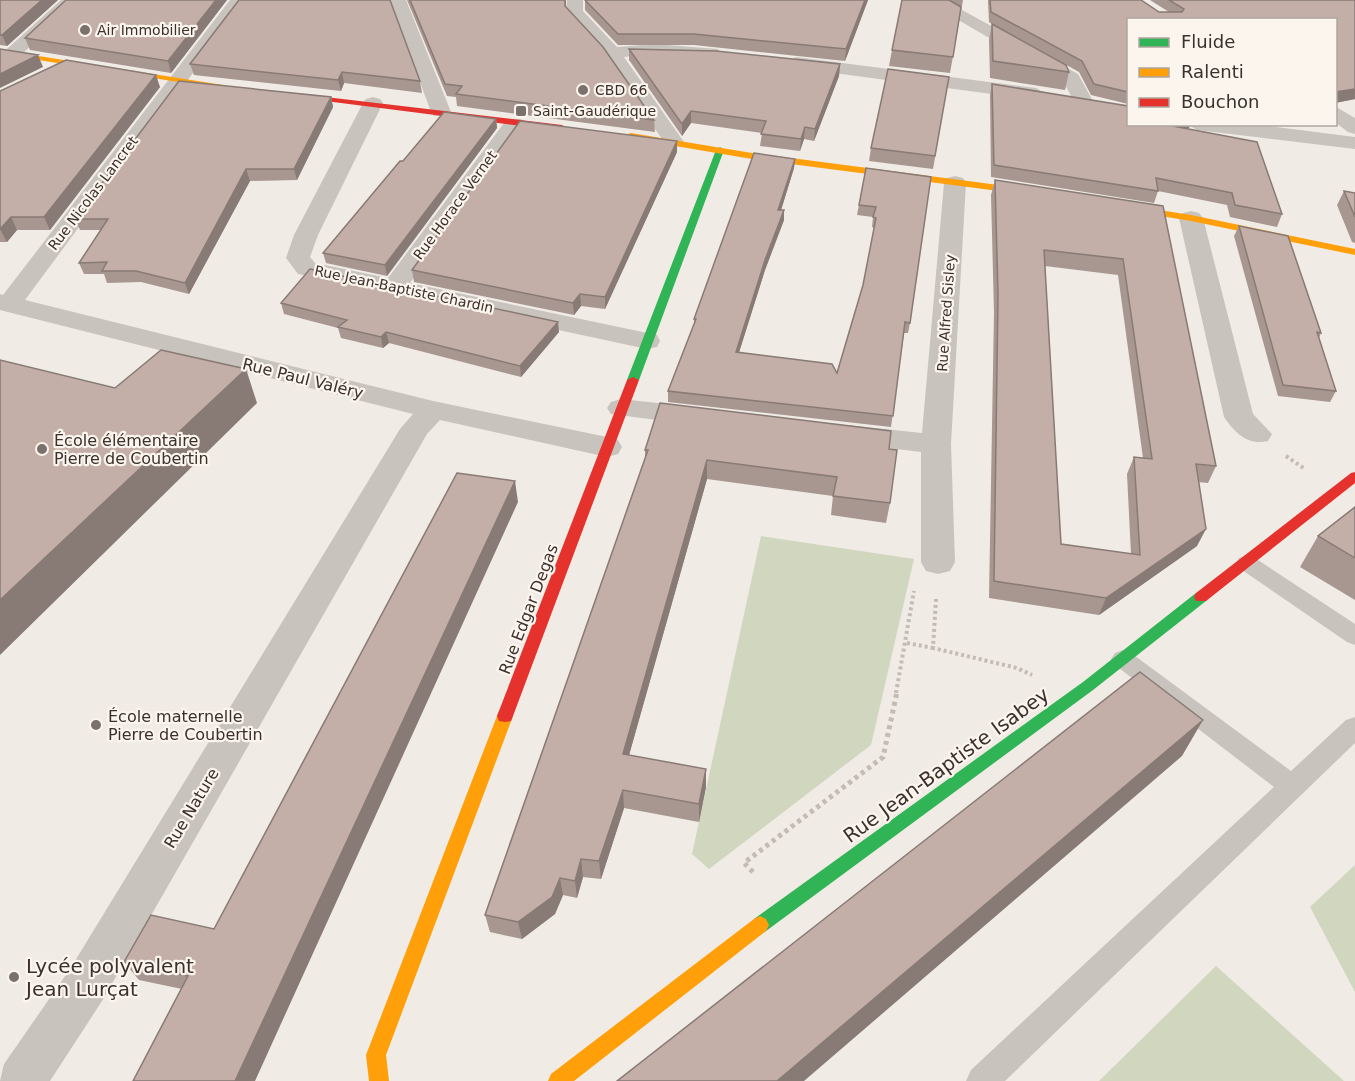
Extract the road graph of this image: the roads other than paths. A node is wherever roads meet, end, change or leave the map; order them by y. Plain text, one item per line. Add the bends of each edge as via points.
1 (71, 0) edge
2 (239, 0) edge
3 (398, 0) edge
4 (575, 0) edge
5 (932, 0) edge
6 (6, 52) edge
7 (612, 53) junction
8 (726, 55) edge
9 (774, 60) edge
10 (67, 63) junction
11 (40, 77) edge
12 (178, 82) junction
13 (239, 88) edge
14 (273, 92) edge
15 (1083, 101) junction
16 (374, 103) junction
17 (1106, 105) edge
18 (441, 112) junction
19 (1337, 114) edge
20 (514, 123) junction
21 (1212, 126) edge
22 (1355, 128) edge
23 (581, 131) edge
24 (615, 135) edge
25 (674, 142) junction
26 (1355, 143) edge
27 (720, 150) junction
28 (955, 183) junction
29 (1053, 196) edge
30 (1110, 205) edge
31 (1191, 218) junction
32 (1355, 252) edge
33 (395, 286) junction
34 (4, 303) edge
35 (647, 341) junction
36 (621, 408) junction
37 (433, 410) junction
38 (726, 420) edge
39 (819, 430) edge
40 (1257, 434) dead end
41 (936, 444) junction
42 (607, 447) junction
43 (1355, 476) edge
44 (938, 562) road end
45 (1247, 563) junction
46 (1355, 636) edge
47 (1123, 659) junction
48 (1355, 727) edge
49 (1292, 786) junction
50 (21, 1081) edge
51 (379, 1081) edge
52 (558, 1081) edge
53 (982, 1081) edge

1 - 6 street
2 - 12 street, Rue Nicolas Lancret
3 - 18 street
4 - 7 street via 574,12
5 - 15 street via 1071,78
6 - 10 street
7 - 8 street via 655,49
7 - 25 street
9 - 15 street
10 - 11 street
10 - 12 street
12 - 13 street
12 - 34 street, Rue Nicolas Lancret
14 - 16 street
15 - 17 street
16 - 18 street
16 - 33 street, Rue Jean-Baptiste Chardin via 298,258 308,269
18 - 20 street
19 - 22 street
20 - 23 street
20 - 33 street, Rue Horace Vernet
21 - 26 street
24 - 25 street
25 - 27 street
27 - 28 street
27 - 35 street, Rue Edgar Degas
28 - 29 street
28 - 41 street, Rue Alfred Sisley
30 - 31 street
31 - 32 street
31 - 40 street via 1239,417
33 - 35 street, Rue Jean-Baptiste Chardin
34 - 37 street, Rue Paul Valéry
35 - 36 street, Rue Edgar Degas
36 - 38 street
36 - 42 street, Rue Edgar Degas
37 - 42 street, Rue Paul Valéry
37 - 50 street, Rue Nature via 415,429 86,985
39 - 41 street
41 - 44 street, Rue Alfred Sisley
42 - 51 street, Rue Edgar Degas via 376,1055
43 - 45 street, Rue Jean-Baptiste Isabey
45 - 46 lane
45 - 47 street, Rue Jean-Baptiste Isabey
47 - 49 lane
47 - 52 street, Rue Jean-Baptiste Isabey via 786,905
48 - 49 lane
49 - 53 lane

